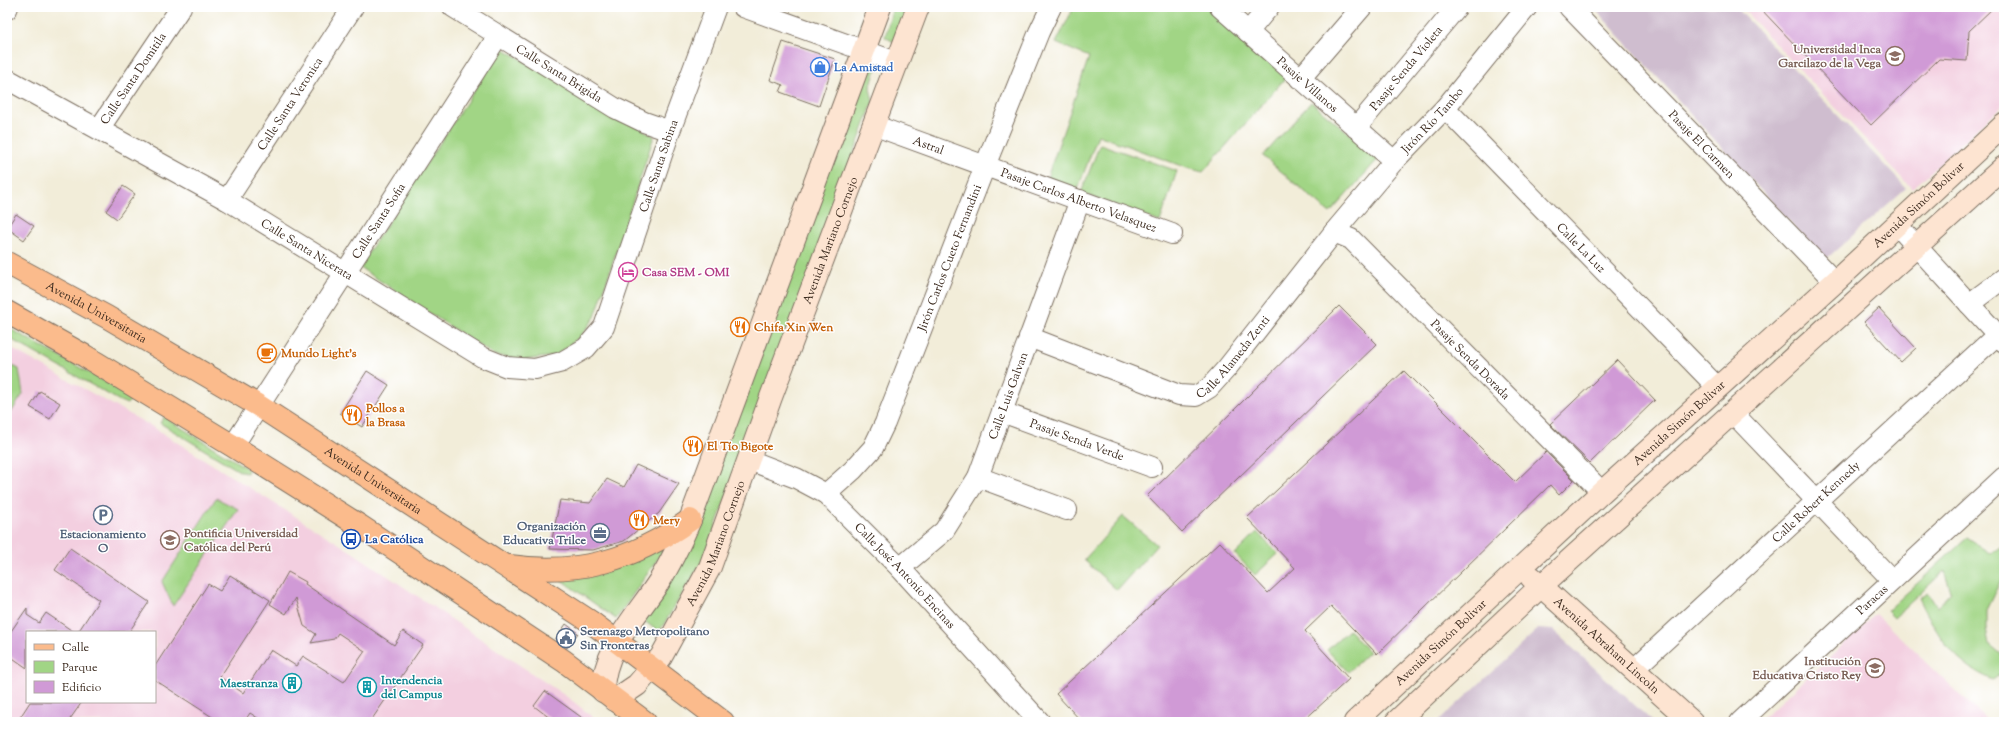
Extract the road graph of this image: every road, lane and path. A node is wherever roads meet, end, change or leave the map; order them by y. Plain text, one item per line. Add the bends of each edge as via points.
1 (181, 7) edge
2 (353, 7) edge
3 (453, 7) edge
4 (716, 7) edge
5 (743, 7) edge
6 (880, 7) edge
7 (918, 7) edge
8 (1051, 7) edge
9 (1220, 7) edge
10 (1269, 7) edge
11 (1362, 7) edge
12 (1457, 7) edge
13 (1527, 7) edge
14 (1569, 7) edge
15 (1248, 32) junction
16 (498, 36) junction
17 (863, 51) junction
18 (896, 62) junction
19 (7, 79) edge
20 (1300, 80) junction
21 (1445, 108) junction
22 (873, 124) junction
23 (2004, 125) edge
24 (1356, 128) junction
25 (99, 129) junction
26 (670, 131) junction
27 (1394, 161) junction
28 (985, 166) junction
29 (2004, 168) edge
30 (227, 200) junction
31 (1080, 200) junction
32 (1897, 225) junction
33 (1334, 232) junction
34 (1172, 234) dead end
35 (1917, 247) junction
36 (7, 263) edge
37 (344, 272) junction
38 (2004, 278) edge
39 (1835, 282) junction
40 (1969, 304) junction
41 (7, 312) edge
42 (604, 327) joint
43 (1029, 337) junction
44 (2001, 339) edge
45 (1718, 388) junction
46 (259, 406) junction
47 (1002, 412) junction
48 (1733, 413) junction
49 (233, 446) junction
50 (749, 460) junction
51 (1152, 467) dead end
52 (978, 477) junction
53 (2004, 477) edge
54 (1602, 492) junction
55 (826, 494) junction
56 (1817, 501) junction
57 (1067, 510) dead end
58 (690, 520) junction
59 (505, 565) junction
60 (900, 568) junction
61 (1522, 568) junction
62 (1892, 580) junction
63 (1541, 586) junction
64 (617, 643) junction
65 (652, 668) junction
66 (1634, 670) junction
67 (609, 696) junction
68 (1365, 719) edge
69 (645, 722) edge
70 (723, 722) edge
71 (1040, 722) edge
72 (1396, 722) edge
73 (1692, 722) edge
74 (1740, 722) edge

1 - 25 street, Calle Santa Domitila
2 - 30 street, Calle Santa Veronica
3 - 16 street, Calle Santa Brigida
4 - 26 street, Calle Santa Sabina
5 - 17 street
6 - 17 main road
7 - 18 main road, Avenida Mariano Cornejo
8 - 28 street, Jirón Carlos Cueto Fernandini
9 - 15 street, Pasaje Villanos
10 - 15 street
11 - 20 street
12 - 24 street, Pasaje Senda Violeta
13 - 21 street, Jirón Río Tambo
14 - 39 street, Pasaje El Carmen
15 - 20 street, Pasaje Villanos
16 - 26 street, Calle Santa Brigida via 615,108
16 - 37 street, Calle Santa Sofia
17 - 18 street
17 - 58 main road
18 - 22 main road, Avenida Mariano Cornejo
19 - 25 street, Calle Santa Nicerata
20 - 24 street, Pasaje Villanos
21 - 27 street, Jirón Río Tambo
21 - 45 street, Calle La Luz
22 - 28 street, Astral
22 - 50 main road, Avenida Mariano Cornejo
23 - 32 main road, Avenida Simón Bolivar
24 - 27 street, Pasaje Villanos
25 - 30 street, Calle Santa Nicerata
26 - 42 street, Calle Santa Sabina
27 - 33 street, Jirón Río Tambo
28 - 31 street, Pasaje Carlos Alberto Velasquez
28 - 55 street, Jirón Carlos Cueto Fernandini via 885,423 872,448 853,470
29 - 35 main road
30 - 37 street, Calle Santa Nicerata
31 - 34 street, Pasaje Carlos Alberto Velasquez
31 - 43 street, Calle Luis Galvan
32 - 35 street
32 - 39 main road, Avenida Simón Bolivar
33 - 43 street, Calle Alameda Zenti via 1227,368 1209,388 1196,396 1179,396
33 - 54 street, Pasaje Senda Dorada via 1351,239
35 - 40 street
35 - 48 main road
36 - 46 main road, Avenida Universitaria via 107,317
37 - 42 street, Calle Santa Nicerata via 482,357 507,367 535,369 562,362 586,348
37 - 46 street, Calle Santa Sofia
38 - 40 street
39 - 45 main road, Avenida Simón Bolivar
40 - 44 street
41 - 49 main road
43 - 47 street, Calle Luis Galvan
44 - 56 street, Calle Robert Kennedy
45 - 54 main road, Avenida Simón Bolivar
46 - 49 street, Calle Santa Sofia
46 - 59 main road, Avenida Universitaria
47 - 51 street, Pasaje Senda Verde
47 - 52 street, Calle Luis Galvan
48 - 56 street
48 - 63 main road
49 - 67 main road via 456,588 564,661
50 - 55 street, Calle José Antonio Encinas via 796,478
50 - 65 main road, Avenida Mariano Cornejo via 710,567 685,616
52 - 57 street
52 - 60 street, Calle Luis Galvan via 944,531
53 - 62 street, Paracas
54 - 61 main road, Avenida Simón Bolivar
55 - 60 street, Calle José Antonio Encinas
56 - 62 street
56 - 66 street, Calle Robert Kennedy
58 - 59 main road via 648,547 601,563 552,570
58 - 64 main road via 671,562
59 - 64 main road, Avenida Universitaria
60 - 71 street, Calle José Antonio Encinas
61 - 63 main road, Avenida Abraham Lincoln
61 - 68 main road, Avenida Simón Bolivar
62 - 74 street, Paracas
63 - 66 main road, Avenida Abraham Lincoln
63 - 72 main road
64 - 65 main road, Avenida Universitaria
64 - 67 main road via 604,671
65 - 67 main road, Avenida Mariano Cornejo via 637,684
65 - 70 main road, Avenida Universitaria
66 - 73 main road, Avenida Abraham Lincoln
67 - 69 main road

